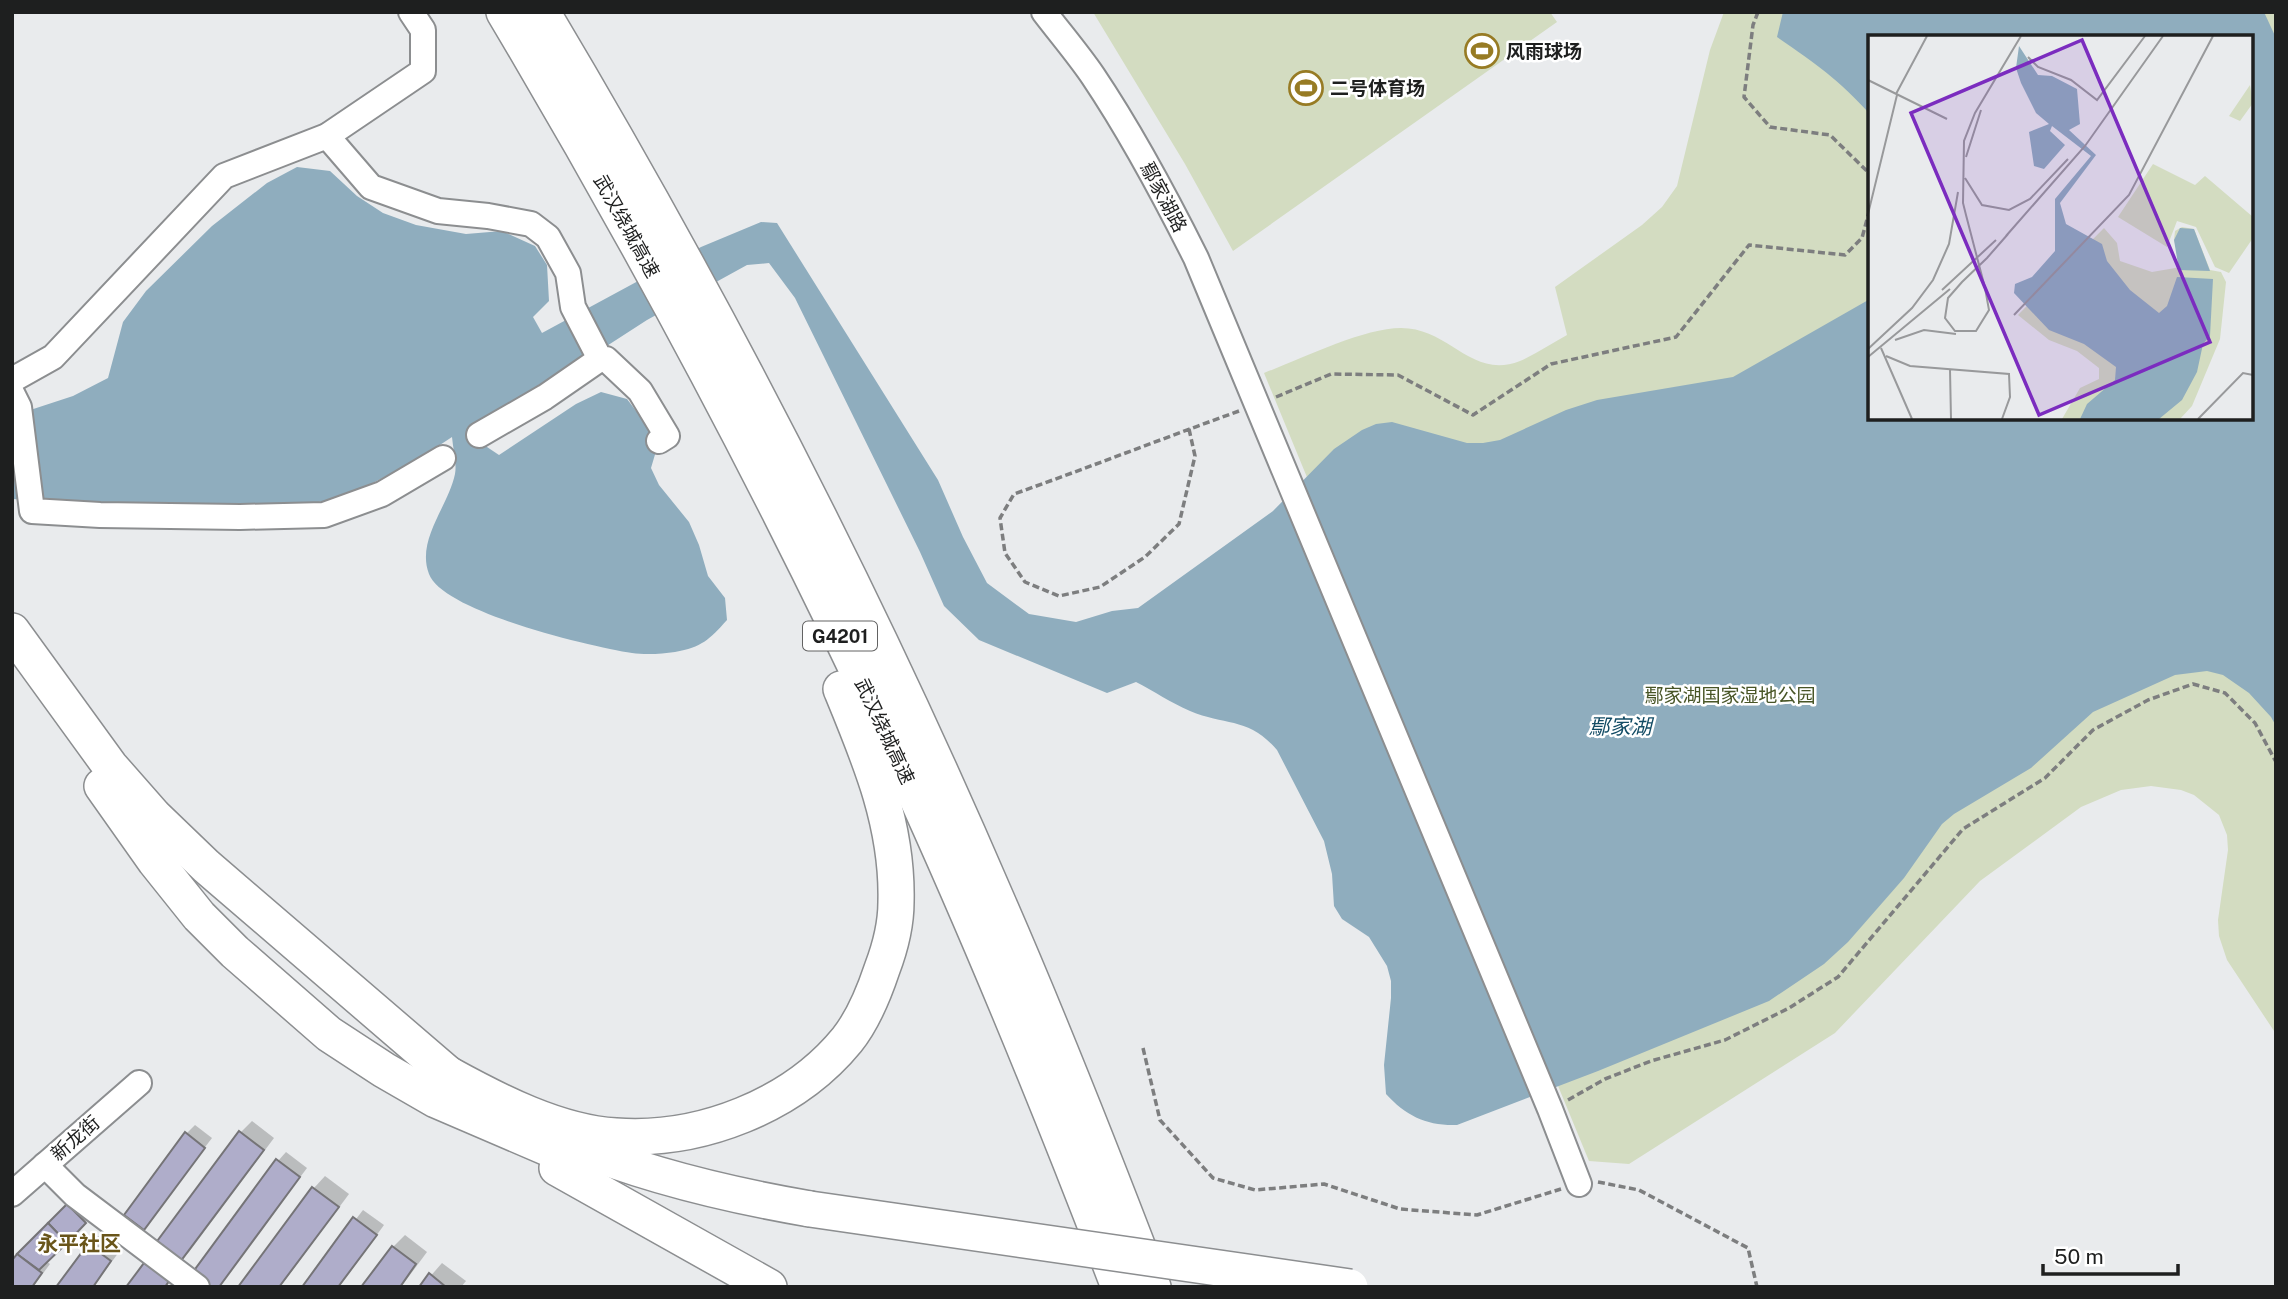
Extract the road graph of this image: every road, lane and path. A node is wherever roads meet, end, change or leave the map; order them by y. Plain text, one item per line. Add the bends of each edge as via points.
1 (411, 12) edge
2 (505, 12) edge
3 (542, 12) edge
4 (1044, 12) edge
5 (1758, 12) edge
6 (327, 136) junction
7 (1868, 172) edge
8 (1868, 216) edge
9 (687, 336) junction
10 (600, 359) junction
11 (12, 380) edge
12 (12, 393) edge
13 (1255, 402) junction
14 (1189, 429) junction
15 (479, 435) dead end
16 (659, 441) dead end
17 (443, 458) dead end
18 (12, 631) edge
19 (12, 660) edge
20 (2276, 762) edge
21 (144, 824) junction
22 (1041, 1004) junction
23 (1143, 1048) dead end
24 (448, 1074) junction
25 (139, 1083) dead end
26 (1550, 1110) junction
27 (480, 1120) junction
28 (45, 1165) junction
29 (1579, 1184) junction
30 (12, 1194) edge
31 (808, 1217) junction
32 (197, 1287) edge
33 (769, 1287) edge
34 (1119, 1287) edge
35 (1153, 1287) edge
36 (1170, 1287) edge
37 (1243, 1287) edge
38 (1350, 1287) edge
39 (1757, 1287) edge

1 - 6 street via 423,30 423,71
2 - 9 highway, 武汉绕城高速 / G4201
3 - 22 highway, 武汉绕城高速 / G4201 via 689,271 821,523 935,762
4 - 13 street, 鄢家湖路 via 1091,74 1147,164 1196,258
5 - 7 path via 1744,97 1770,127 1830,135
6 - 10 street via 371,187 438,211 531,225 548,237 568,273 573,307
6 - 11 street via 224,176 53,357
8 - 13 path via 1862,238 1845,254 1749,245 1676,337 1551,364 1473,415 1398,375 1331,374
9 - 24 highway via 806,603 882,793 894,846 897,905 886,960 860,1020 834,1054 784,1094 724,1122 657,1134 598,1134 535,1115
9 - 34 highway, 武汉绕城高速 / G4201 via 792,538 906,775 1018,1032
10 - 15 street
10 - 16 street via 606,359 640,391 667,436
12 - 17 street via 19,407 32,511 214,517 324,515 382,494
13 - 14 path
13 - 26 street, 鄢家湖路
14 - 14 path via 1014,494 1000,518 1004,553 1025,582 1059,596 1100,587 1145,557 1179,524 1195,456
18 - 21 highway via 110,766
19 - 21 highway
20 - 26 path via 2255,723 2225,693 2193,684 2148,700 2092,730 2045,778 1963,829 1838,977 1725,1040 1617,1074
21 - 24 highway via 206,866
21 - 27 highway via 177,889 217,934 329,1034 409,1086
22 - 35 highway, 武汉绕城高速 / G4201
22 - 36 highway via 1140,1208
23 - 29 path via 1160,1120 1213,1178 1255,1190 1324,1184 1400,1209 1477,1215
24 - 31 highway via 509,1114 604,1157
25 - 28 street, 新龙街
26 - 29 street, 鄢家湖路
27 - 31 highway via 629,1182 722,1209
27 - 33 highway
28 - 30 street, 新龙街
28 - 32 street via 75,1195
29 - 39 path via 1589,1181 1639,1190 1748,1248
31 - 37 highway
31 - 38 highway, bridge

